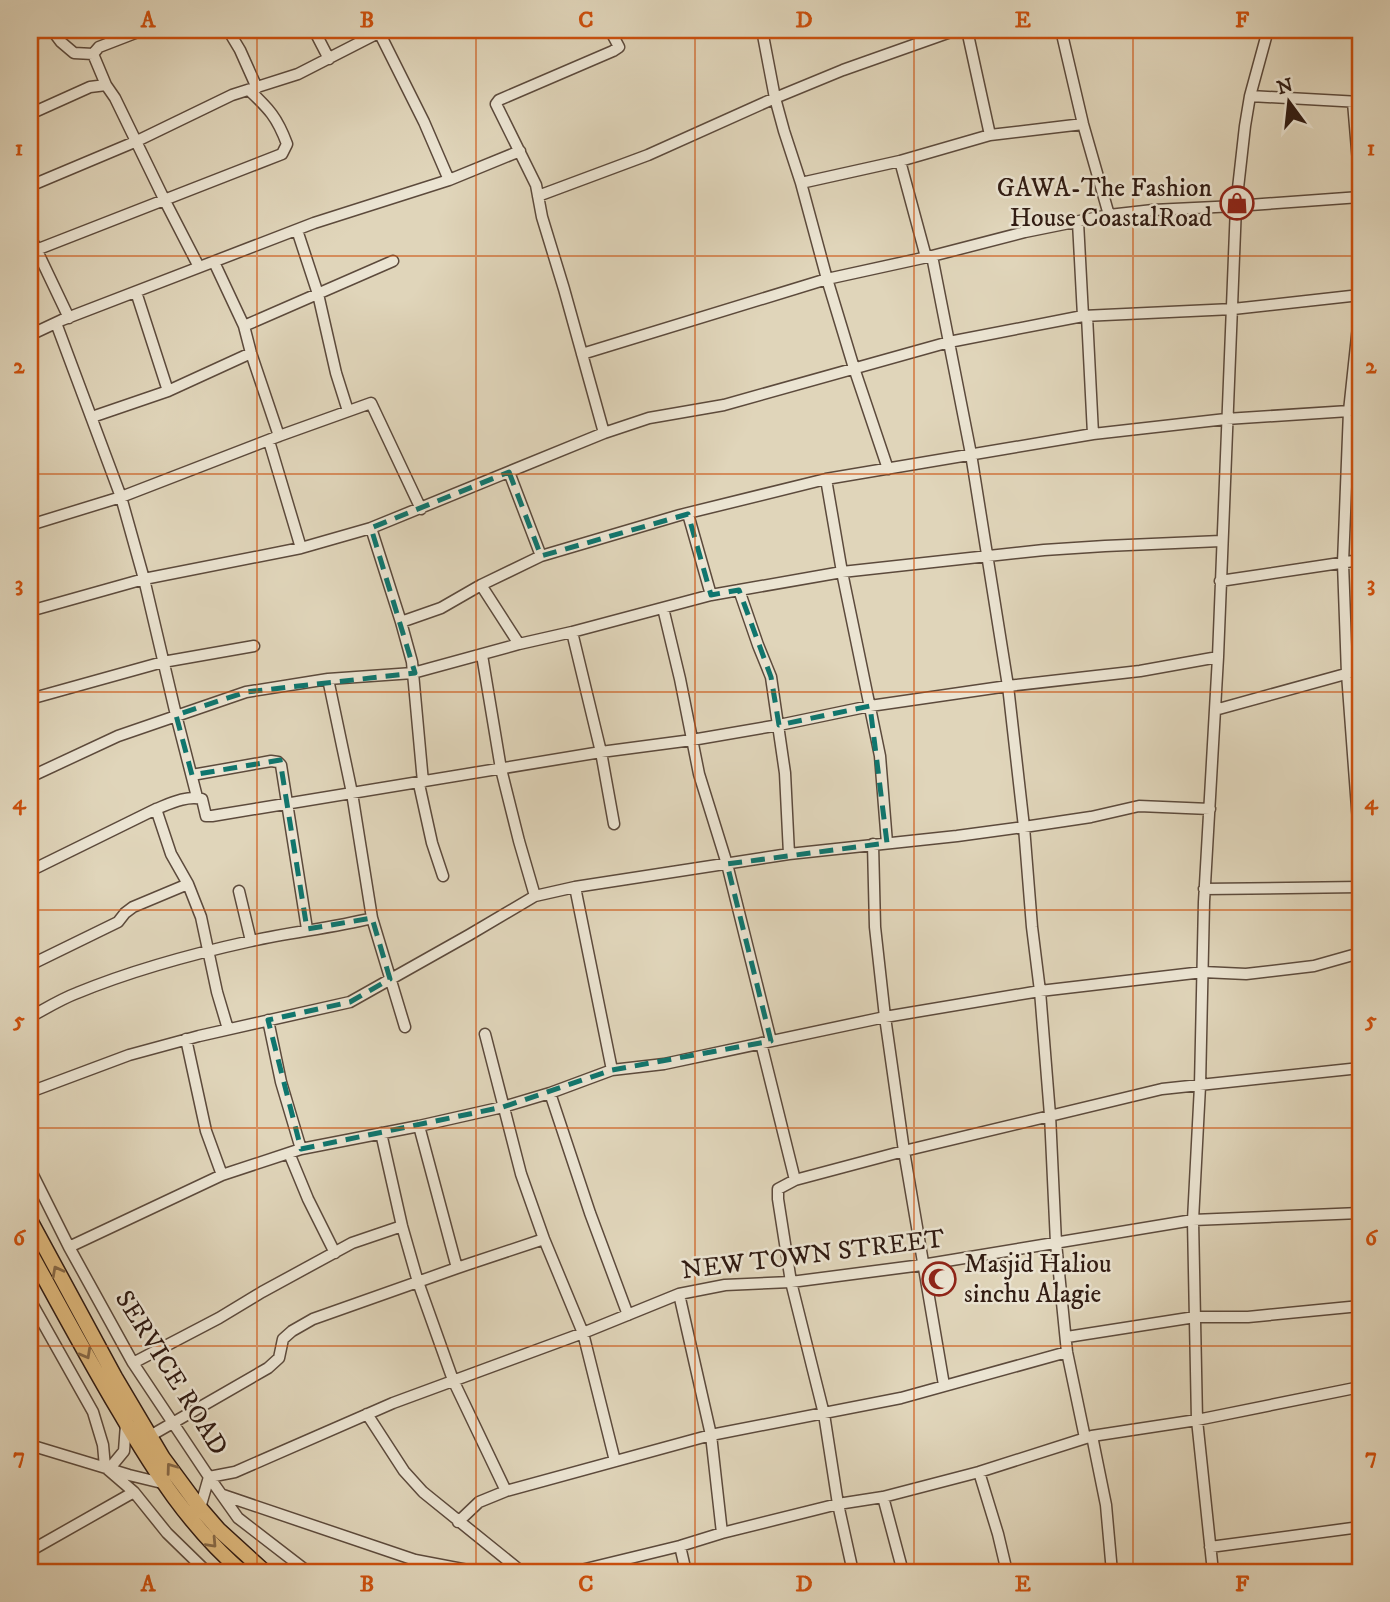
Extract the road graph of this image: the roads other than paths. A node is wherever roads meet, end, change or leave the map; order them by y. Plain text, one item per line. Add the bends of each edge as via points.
1 (46, 30) edge
2 (52, 30) edge
3 (143, 30) edge
4 (228, 30) edge
5 (314, 30) edge
6 (610, 30) edge
7 (762, 30) edge
8 (956, 30) edge
9 (967, 30) edge
10 (1061, 30) edge
11 (1268, 30) edge
12 (381, 31) edge
13 (119, 34) edge
14 (30, 36) edge
15 (93, 54) junction
16 (328, 59) junction
17 (106, 85) junction
18 (253, 89) junction
19 (1251, 96) junction
20 (775, 98) junction
21 (1357, 102) edge
22 (30, 114) edge
23 (1083, 124) junction
24 (990, 135) junction
25 (136, 141) junction
26 (520, 151) junction
27 (900, 161) junction
28 (449, 180) junction
29 (801, 183) junction
30 (30, 186) edge
31 (1360, 187) edge
32 (538, 196) junction
33 (1360, 197) edge
34 (164, 201) junction
35 (1236, 206) junction
36 (1109, 215) junction
37 (1078, 222) junction
38 (297, 230) junction
39 (30, 236) edge
40 (36, 250) junction
41 (929, 256) junction
42 (393, 261) dead end
43 (214, 262) junction
44 (199, 267) junction
45 (827, 279) junction
46 (136, 292) junction
47 (318, 294) junction
48 (1360, 295) edge
49 (1360, 308) edge
50 (1233, 309) junction
51 (1085, 316) junction
52 (69, 317) junction
53 (56, 323) junction
54 (244, 326) junction
55 (30, 335) edge
56 (949, 342) junction
57 (251, 353) junction
58 (582, 354) junction
59 (853, 368) junction
60 (168, 391) junction
61 (1355, 410) edge
62 (348, 411) junction
63 (92, 417) junction
64 (1226, 419) junction
65 (604, 433) junction
66 (1093, 434) junction
67 (274, 438) junction
68 (971, 454) junction
69 (888, 469) junction
70 (509, 472) junction
71 (826, 479) junction
72 (121, 497) junction
73 (421, 509) junction
74 (688, 513) junction
75 (30, 525) edge
76 (371, 528) junction
77 (1221, 541) junction
78 (301, 548) junction
79 (541, 556) junction
80 (986, 557) junction
81 (1360, 560) edge
82 (1343, 563) junction
83 (842, 572) junction
84 (144, 579) junction
85 (1220, 581) junction
86 (481, 585) junction
87 (739, 590) junction
88 (711, 595) junction
89 (663, 608) junction
90 (30, 611) edge
91 (401, 622) junction
92 (572, 632) junction
93 (519, 644) junction
94 (254, 646) dead end
95 (482, 655) junction
96 (1218, 657) junction
97 (163, 662) junction
98 (1360, 670) edge
99 (413, 673) junction
100 (1346, 674) junction
101 (328, 679) junction
102 (1008, 686) junction
103 (30, 699) edge
104 (870, 706) junction
105 (1215, 710) junction
106 (176, 715) junction
107 (779, 725) junction
108 (692, 740) junction
109 (601, 752) junction
110 (501, 769) junction
111 (192, 775) junction
112 (30, 777) edge
113 (421, 783) junction
114 (352, 793) junction
115 (197, 797) junction
116 (288, 804) junction
117 (1210, 809) junction
118 (156, 810) junction
119 (1359, 816) edge
120 (614, 824) dead end
121 (1024, 827) junction
122 (887, 843) junction
123 (873, 844) junction
124 (1360, 848) edge
125 (789, 854) junction
126 (727, 864) junction
127 (30, 871) edge
128 (443, 876) dead end
129 (188, 884) junction
130 (575, 887) junction
131 (1360, 887) edge
132 (1204, 890) junction
133 (239, 891) dead end
134 (535, 896) junction
135 (372, 918) junction
136 (307, 929) junction
137 (251, 941) junction
138 (209, 952) junction
139 (1360, 953) edge
140 (30, 965) edge
141 (1203, 972) junction
142 (390, 979) junction
143 (1040, 991) junction
144 (30, 1017) edge
145 (885, 1017) junction
146 (268, 1020) junction
147 (405, 1027) dead end
148 (228, 1029) junction
149 (485, 1034) dead end
150 (186, 1039) junction
151 (766, 1042) junction
152 (1360, 1068) edge
153 (612, 1070) junction
154 (1200, 1086) junction
155 (30, 1093) edge
156 (550, 1093) junction
157 (503, 1107) junction
158 (1050, 1115) junction
159 (419, 1126) junction
160 (381, 1133) junction
161 (301, 1149) junction
162 (904, 1151) junction
163 (289, 1153) junction
164 (30, 1169) edge
165 (222, 1175) junction
166 (795, 1180) junction
167 (1360, 1213) edge
168 (30, 1220) edge
169 (1193, 1220) junction
170 (402, 1226) junction
171 (544, 1239) junction
172 (1056, 1244) junction
173 (69, 1247) junction
174 (30, 1252) edge
175 (335, 1253) junction
176 (922, 1265) junction
177 (457, 1268) junction
178 (418, 1282) junction
179 (791, 1282) junction
180 (679, 1294) junction
181 (30, 1300) edge
182 (1360, 1306) edge
183 (628, 1315) junction
184 (1195, 1317) junction
185 (583, 1333) junction
186 (1067, 1337) junction
187 (1067, 1352) junction
188 (133, 1363) junction
189 (453, 1380) junction
190 (944, 1385) junction
191 (1360, 1387) edge
192 (367, 1414) junction
193 (824, 1414) junction
194 (1197, 1420) junction
195 (172, 1423) junction
196 (126, 1424) junction
197 (711, 1435) junction
198 (150, 1436) junction
199 (1089, 1436) junction
200 (30, 1445) edge
201 (615, 1461) junction
202 (107, 1468) junction
203 (979, 1472) junction
204 (209, 1477) junction
205 (162, 1483) junction
206 (506, 1491) junction
207 (134, 1492) junction
208 (223, 1494) junction
209 (883, 1497) junction
210 (838, 1504) junction
211 (200, 1508) junction
212 (458, 1522) junction
213 (1360, 1527) edge
214 (722, 1533) junction
215 (680, 1546) junction
216 (1210, 1547) junction
217 (30, 1551) edge
218 (207, 1572) edge
219 (242, 1572) edge
220 (265, 1572) edge
221 (308, 1572) edge
222 (478, 1572) edge
223 (522, 1572) edge
224 (573, 1572) edge
225 (686, 1572) edge
226 (853, 1572) edge
227 (903, 1572) edge
228 (1007, 1572) edge
229 (1112, 1572) edge
230 (1213, 1572) edge

1 - 14 street
2 - 15 street via 74,53
3 - 13 street
4 - 18 street
5 - 16 street
6 - 26 street via 619,47 613,51 496,104
7 - 20 street
8 - 20 street
9 - 24 street
10 - 23 street
11 - 19 street
12 - 16 street
12 - 28 street
13 - 15 street
15 - 17 street
16 - 18 street
17 - 22 street via 90,87
17 - 25 street
18 - 25 street via 232,94
18 - 34 street via 282,130 287,144 282,154
19 - 21 street
19 - 35 street
20 - 29 street
20 - 32 street via 648,155
21 - 31 street
23 - 24 street
23 - 36 street
24 - 27 street
25 - 30 street
25 - 34 street
26 - 28 street
26 - 32 street
27 - 29 street
27 - 41 street
28 - 38 street
29 - 45 street
32 - 58 street
33 - 35 street
34 - 40 street
34 - 44 street
35 - 36 street
35 - 50 street
36 - 37 street
37 - 41 street
37 - 51 street
38 - 43 street
38 - 47 street
39 - 40 street
40 - 52 street
41 - 45 street
41 - 56 street
42 - 47 street
43 - 44 street
43 - 54 street
44 - 46 street
45 - 58 street
45 - 59 street
46 - 52 street
46 - 60 street
47 - 54 street
47 - 62 street
48 - 50 street
49 - 61 street
50 - 51 street
50 - 64 street
51 - 56 street
51 - 66 street
52 - 53 street
53 - 55 street
53 - 63 street
54 - 57 street
56 - 59 street
56 - 68 street
57 - 60 street
57 - 67 street
58 - 65 street
59 - 65 street
59 - 69 street
60 - 63 street
61 - 64 street
61 - 82 street
62 - 67 street
62 - 73 street via 371,403
63 - 72 street
64 - 66 street
64 - 77 street
65 - 70 street
66 - 68 street
67 - 72 street
67 - 78 street
68 - 69 street
68 - 80 street
69 - 71 street
70 - 73 street
70 - 79 street
71 - 74 street
71 - 83 street
72 - 75 street
72 - 84 street
73 - 76 street
74 - 79 street
74 - 88 street
76 - 78 street
76 - 91 street
77 - 80 street
77 - 85 street
78 - 84 street
79 - 86 street
80 - 83 street
80 - 102 street
81 - 82 street
82 - 85 street
82 - 100 street
83 - 87 street
83 - 104 street
84 - 90 street
84 - 97 street
85 - 96 street
86 - 91 street via 441,608
86 - 93 street
87 - 88 street
87 - 107 street via 771,677
88 - 89 street
89 - 92 street
89 - 108 street
91 - 99 street
92 - 93 street
92 - 109 street
93 - 95 street
94 - 97 street
95 - 99 street
95 - 110 street
96 - 102 street
96 - 105 street
97 - 103 street
97 - 106 street
98 - 100 street
99 - 101 street
99 - 113 street
100 - 105 street
100 - 119 street
101 - 106 street via 246,692
101 - 114 street
102 - 104 street
102 - 121 street
104 - 107 street
104 - 122 street via 880,756
105 - 117 street
106 - 111 street
106 - 112 street
107 - 108 street
107 - 125 street
108 - 109 street
108 - 126 street
109 - 110 street
109 - 120 street
110 - 113 street
110 - 134 street
111 - 115 street
111 - 116 street via 276,761 281,765
113 - 114 street
113 - 128 street
114 - 116 street
114 - 135 street
115 - 116 street via 202,799 206,816
115 - 118 street
116 - 136 street
117 - 121 street via 1139,806
117 - 132 street
118 - 127 street
118 - 129 street via 171,854
119 - 124 street
121 - 122 street
121 - 143 street
122 - 123 street
123 - 125 street
123 - 145 street via 875,927
125 - 126 street
126 - 130 street
126 - 151 street
129 - 138 street
129 - 140 street via 132,908 118,922
130 - 134 street
130 - 153 street
131 - 132 street
132 - 141 street
133 - 137 street
134 - 142 street
135 - 136 street
135 - 142 street
136 - 137 street
137 - 138 street
138 - 144 street via 135,971
138 - 148 street
139 - 141 street via 1314,966 1246,974
141 - 143 street
141 - 154 street
142 - 146 street via 350,1002
142 - 147 street
143 - 145 street
143 - 158 street
145 - 151 street
145 - 162 street
146 - 148 street
146 - 161 street
148 - 150 street
149 - 157 street
150 - 155 street via 129,1055
150 - 165 street via 206,1131
151 - 153 street
151 - 166 street
152 - 154 street
153 - 156 street
154 - 158 street via 1162,1089
154 - 169 street
156 - 157 street
156 - 183 street
157 - 159 street
157 - 171 street
158 - 162 street
158 - 172 street
159 - 160 street
159 - 177 street
160 - 161 street
160 - 170 street
161 - 163 street
162 - 166 street
162 - 176 street
163 - 165 street
163 - 175 street
164 - 173 street, SERVICE ROAD
165 - 173 street
166 - 179 street via 778,1189
167 - 169 street, NEW TOWN STREET
198 -> 168 main road
169 - 172 street, NEW TOWN STREET
169 - 184 street
170 - 175 street
170 - 178 street
171 - 177 street
171 - 185 street
172 - 176 street, NEW TOWN STREET
172 - 186 street
173 - 188 street, SERVICE ROAD
174 -> 196 main road
175 - 188 street
176 - 179 street, NEW TOWN STREET
176 - 190 street
177 - 178 street
178 - 189 street
178 - 195 street via 313,1319 292,1331 268,1368
179 - 180 street, NEW TOWN STREET via 725,1285
179 - 193 street
180 - 183 street, NEW TOWN STREET
180 - 197 street
181 - 202 street via 93,1412
182 - 184 street via 1248,1317
183 - 185 street, NEW TOWN STREET
184 - 186 street
184 - 194 street
185 - 189 street, NEW TOWN STREET
185 - 201 street
186 - 187 street
187 - 190 street
187 - 199 street
188 - 195 street, SERVICE ROAD
189 - 192 street, NEW TOWN STREET
189 - 206 street
190 - 193 street
191 - 194 street
192 - 204 street, NEW TOWN STREET via 235,1472
192 - 212 street via 404,1471
193 - 197 street
193 - 210 street
194 - 199 street
194 - 216 street
195 - 198 street
195 - 204 street, SERVICE ROAD
196 - 202 street via 124,1451
196 - 205 main road
197 - 201 street
197 - 214 street
211 -> 198 main road
199 - 203 street
199 - 229 street via 1107,1505
200 - 202 street
201 - 206 street
202 - 205 street
202 - 207 street
203 - 209 street
203 - 228 street
204 - 208 street, SERVICE ROAD
204 - 211 street
205 -> 219 main road via 209,1541
206 - 212 street via 479,1502
207 - 217 street
207 - 218 street
208 - 221 street, SERVICE ROAD via 238,1518
208 - 222 street via 415,1560
209 - 210 street
209 - 227 street
210 - 214 street
210 - 226 street
211 - 220 main road
212 - 223 street
213 - 216 street
214 - 215 street
215 - 224 street
215 - 225 street
216 - 230 street

